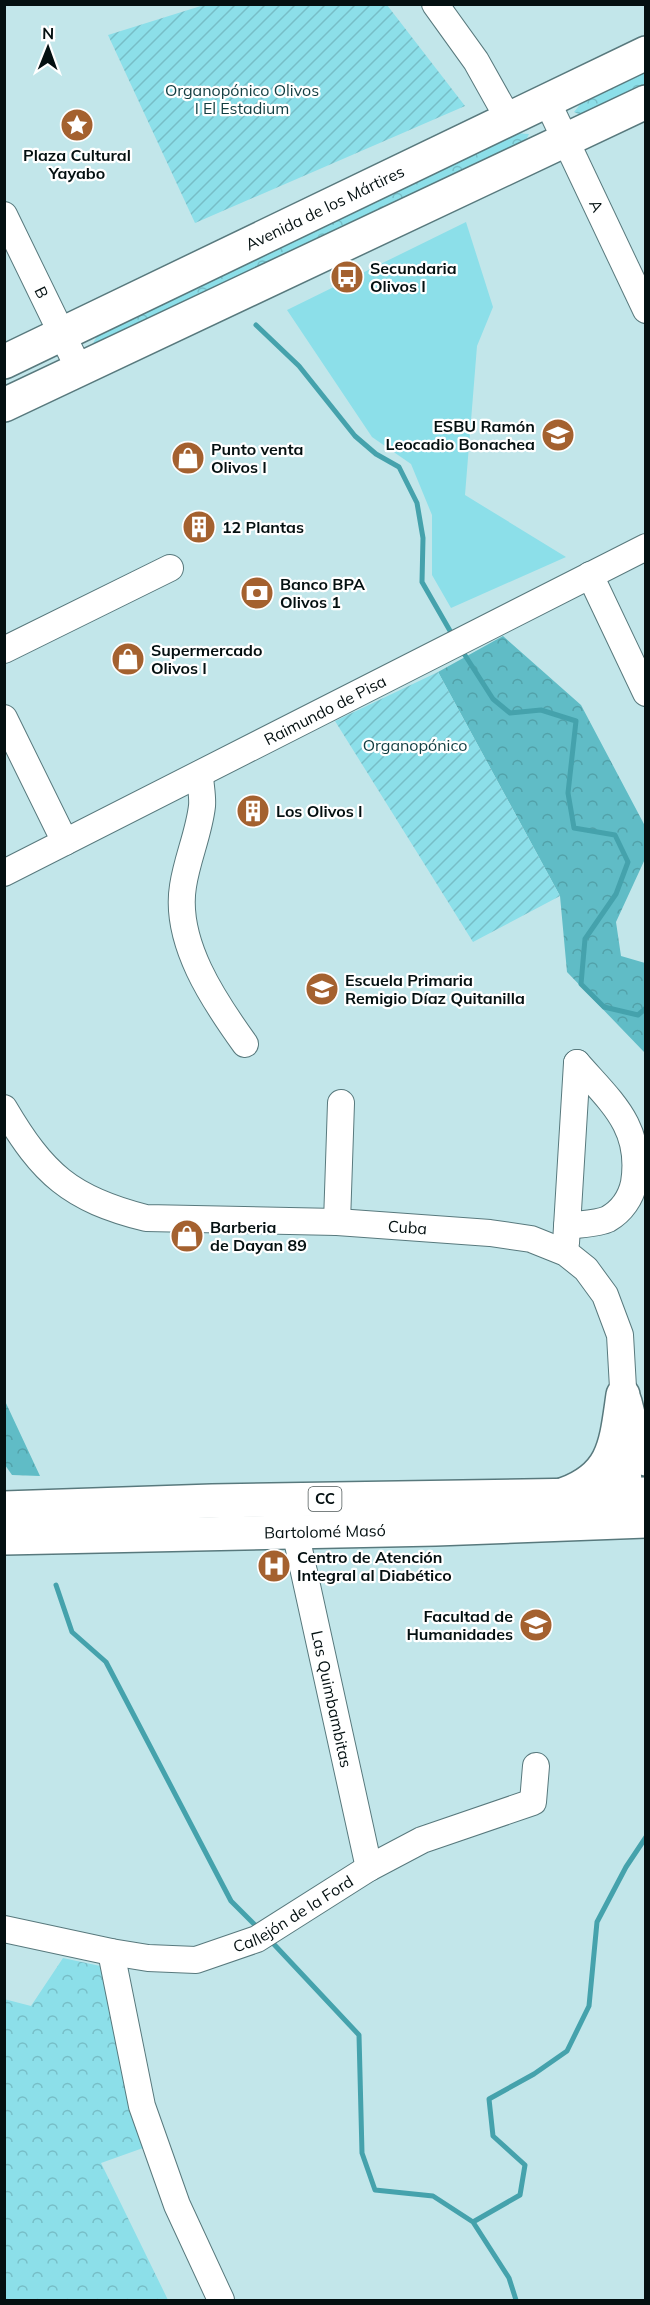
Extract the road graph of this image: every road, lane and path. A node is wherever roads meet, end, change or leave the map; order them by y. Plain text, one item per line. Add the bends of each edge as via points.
1 (435, 4) edge
2 (645, 53) edge
3 (548, 101) junction
4 (645, 102) edge
5 (509, 120) junction
6 (566, 140) junction
7 (4, 215) edge
8 (645, 310) edge
9 (62, 334) junction
10 (12, 359) edge
11 (79, 369) junction
12 (38, 389) junction
13 (4, 405) edge
14 (645, 547) edge
15 (170, 568) dead end
16 (590, 575) junction
17 (4, 650) edge
18 (645, 693) edge
19 (4, 718) edge
20 (200, 774) junction
21 (65, 842) junction
22 (4, 873) edge
23 (245, 1044) dead end
24 (341, 1103) dead end
25 (4, 1108) edge
26 (337, 1222) junction
27 (567, 1226) junction
28 (566, 1252) junction
29 (623, 1395) junction
30 (645, 1459) edge
31 (560, 1496) junction
32 (4, 1508) edge
33 (638, 1508) edge
34 (295, 1531) junction
35 (4, 1538) edge
36 (536, 1766) dead end
37 (369, 1868) junction
38 (4, 1929) edge
39 (111, 1952) junction
40 (221, 2301) edge

1 - 5 street via 476,61
2 - 3 main road, Avenida de los Mártires
3 - 5 main road, Avenida de los Mártires
3 - 6 street, A
4 - 6 main road
5 - 9 main road, Avenida de los Mártires
6 - 8 street, A
6 - 11 main road
7 - 9 street, B
9 - 10 main road, Avenida de los Mártires
9 - 11 street, B
10 - 12 main road
11 - 12 main road
12 - 13 main road
14 - 16 street, Raimundo de Pisa
15 - 17 street
16 - 18 street
16 - 20 street, Raimundo de Pisa
19 - 21 street
20 - 21 street, Raimundo de Pisa
20 - 23 street via 202,806 182,888 183,923 203,975
21 - 22 street, Raimundo de Pisa
24 - 26 street
25 - 26 street, Cuba via 27,1146 54,1177 120,1211 146,1218
26 - 28 street, Cuba via 490,1233 531,1239
27 - 27 street via 608,1219 631,1197 638,1160 630,1129 598,1085 577,1064
27 - 28 street
28 - 29 street, Cuba via 586,1269 605,1295 620,1335
29 - 30 main road
29 - 31 main road via 611,1455 601,1474 584,1487
29 - 33 street, Cuba
31 - 32 main road, Bartolomé Masó / CC
31 - 33 main road, Bartolomé Masó / CC
33 - 34 main road, Bartolomé Masó / CC
34 - 35 main road, Bartolomé Masó / CC
34 - 37 street, Las Quimbambitas
36 - 37 street, Callejón de la Ford via 533,1802 422,1840
37 - 39 street, Callejón de la Ford via 257,1939 196,1960
38 - 39 street, Callejón de la Ford
39 - 40 street via 142,2106 177,2205

